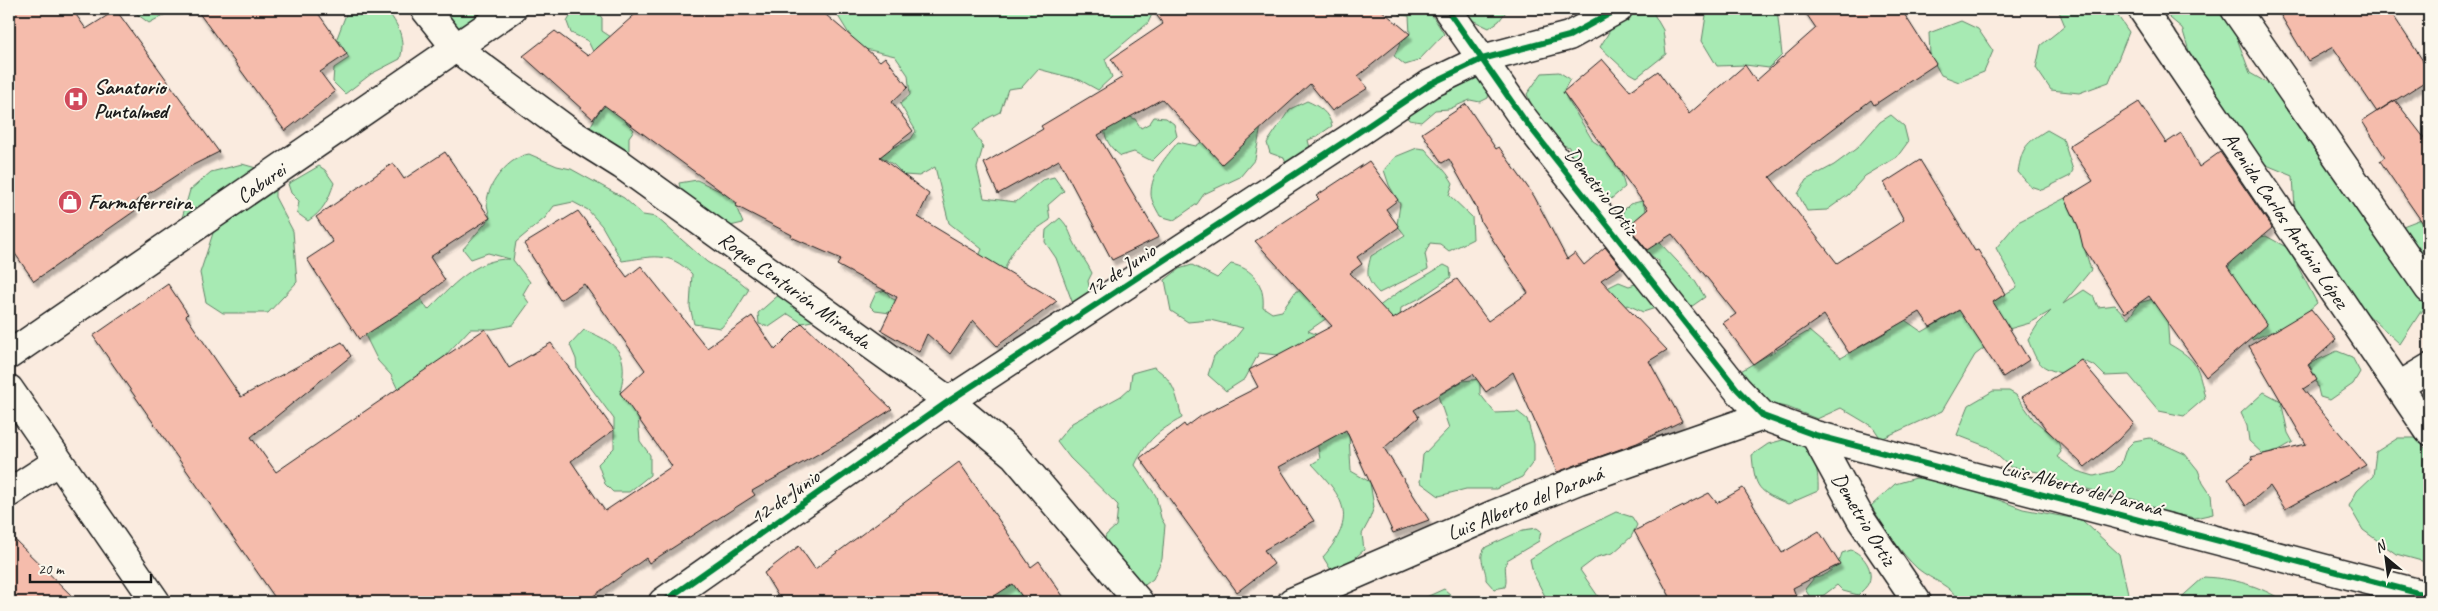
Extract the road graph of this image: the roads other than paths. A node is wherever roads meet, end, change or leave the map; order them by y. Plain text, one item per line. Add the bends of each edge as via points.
1 (425, 9) edge
2 (512, 9) edge
3 (1447, 9) edge
4 (1618, 9) edge
5 (2142, 9) edge
6 (2235, 9) edge
7 (456, 48) junction
8 (1482, 59) junction
9 (2429, 289) edge
10 (9, 355) edge
11 (2429, 368) edge
12 (2399, 386) junction
13 (9, 389) edge
14 (1737, 389) joint
15 (949, 401) junction
16 (1763, 416) junction
17 (2429, 431) edge
18 (1815, 435) junction
19 (58, 462) junction
20 (9, 493) edge
21 (2429, 596) edge
22 (156, 602) edge
23 (664, 602) edge
24 (1139, 602) edge
25 (1292, 602) edge
26 (1917, 602) edge

1 - 7 street, Roque Centurión Miranda
2 - 7 street, Caburei
3 - 8 street, Demetrio Ortiz
4 - 8 street, 12 de Junio via 1570,36
5 - 12 street, Avenida Carlos António López
6 - 9 street
7 - 10 street, Caburei
7 - 15 street, Roque Centurión Miranda
8 - 14 street, Demetrio Ortiz via 1523,118
8 - 15 street, 12 de Junio via 1430,84
11 - 12 street
12 - 17 street, Avenida Carlos António López
13 - 19 street
14 - 16 street, Luis Alberto del Paraná
15 - 23 street, 12 de Junio
15 - 24 street, Roque Centurión Miranda via 1014,455
16 - 18 street, Luis Alberto del Paraná
16 - 25 street, Luis Alberto del Paraná via 1579,480
18 - 21 street, Luis Alberto del Paraná
18 - 26 street, Demetrio Ortiz via 1862,520
19 - 20 street
19 - 22 street

